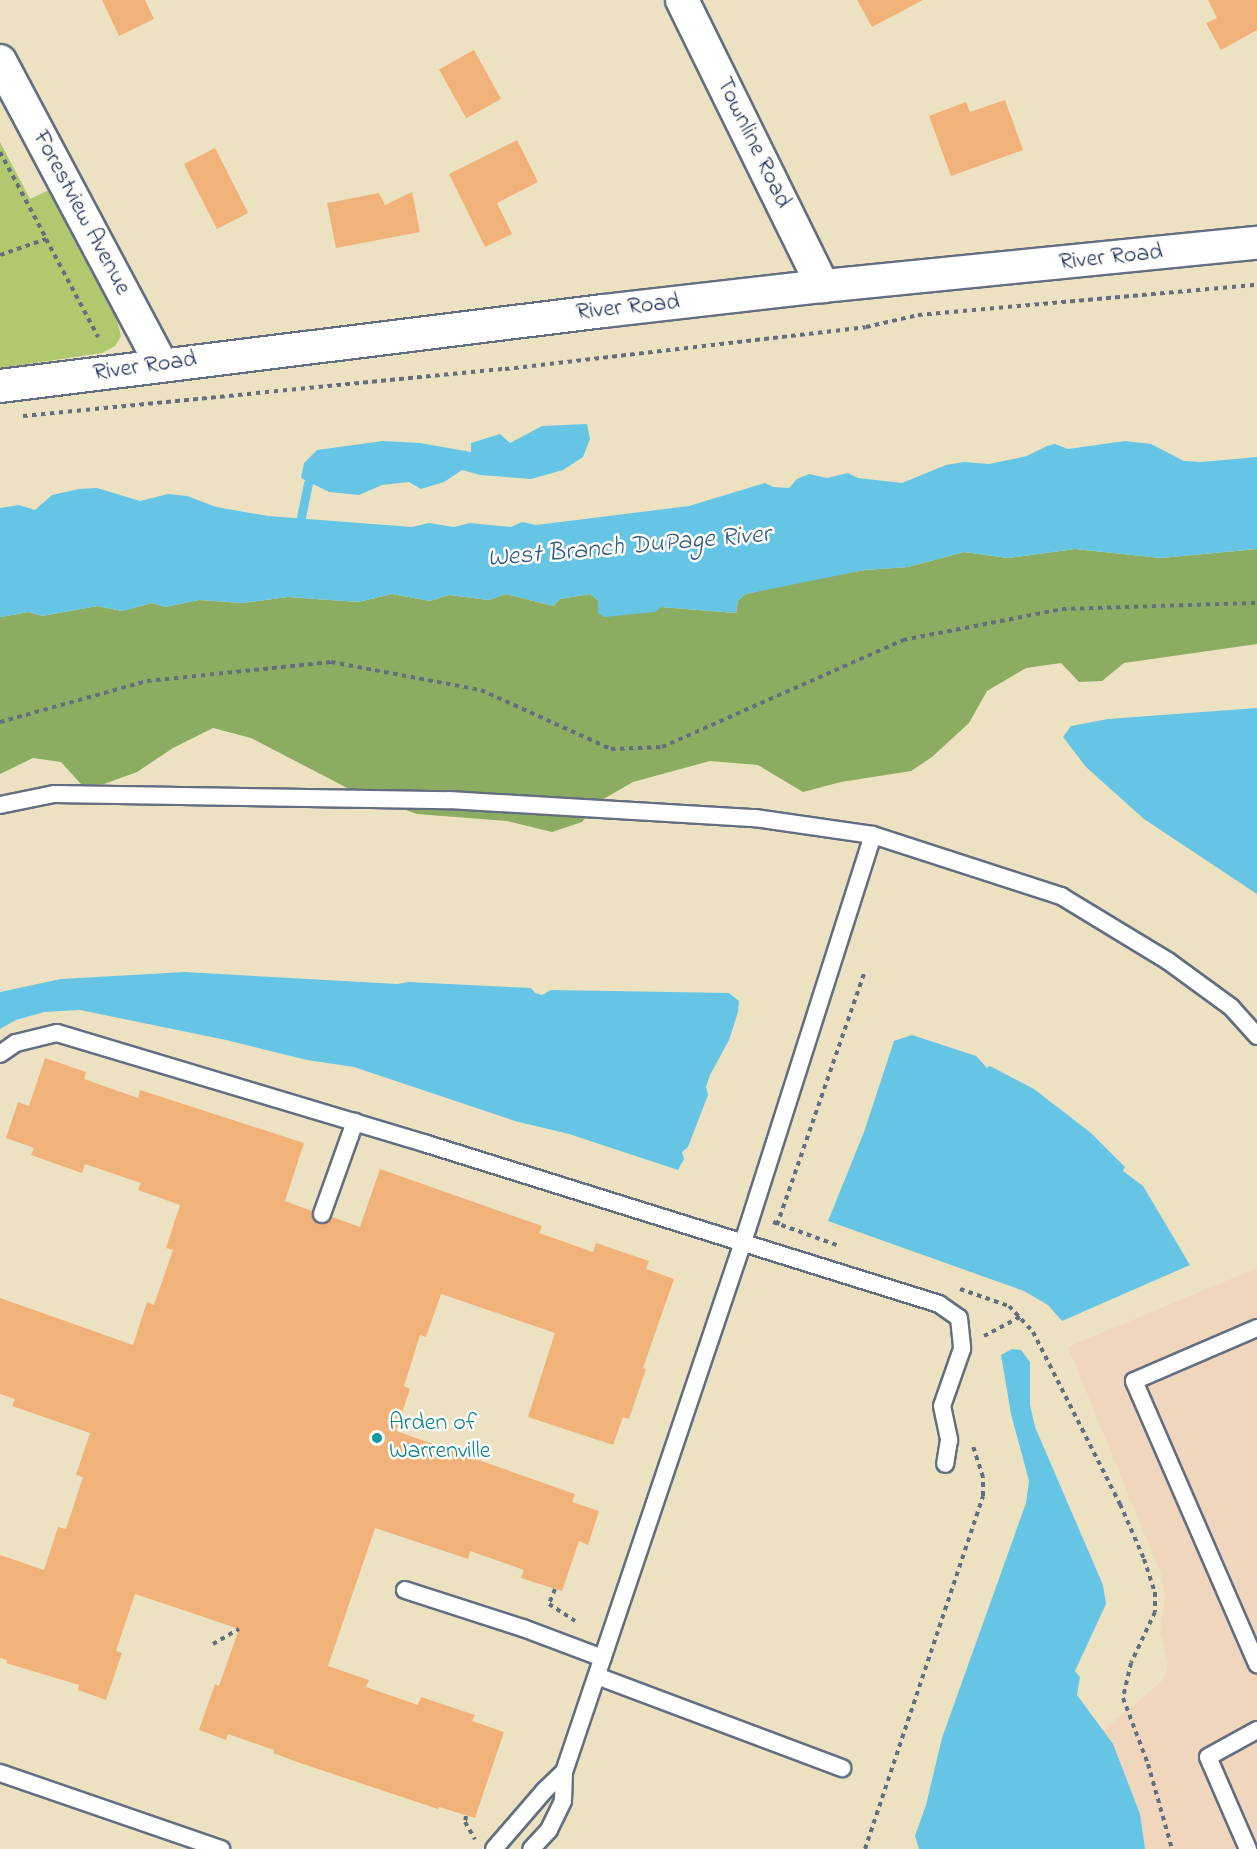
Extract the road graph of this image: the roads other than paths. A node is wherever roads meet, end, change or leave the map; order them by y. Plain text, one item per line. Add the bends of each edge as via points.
1 (682, 0) edge
2 (0, 61) edge
3 (1257, 243) edge
4 (824, 286) junction
5 (161, 364) junction
6 (0, 386) edge
7 (0, 805) edge
8 (873, 835) junction
9 (1257, 1036) edge
10 (0, 1054) edge
11 (355, 1122) junction
12 (322, 1214) dead end
13 (743, 1242) junction
14 (1257, 1328) edge
15 (945, 1464) dead end
16 (405, 1590) dead end
17 (603, 1658) junction
18 (1257, 1664) edge
19 (597, 1676) junction
20 (1257, 1730) edge
21 (842, 1768) dead end
22 (564, 1772) junction
23 (0, 1773) edge
24 (221, 1849) edge
25 (494, 1849) edge
26 (531, 1849) edge
27 (1248, 1849) edge

1 - 4 street, Townline Road
2 - 5 street, Forestview Avenue
3 - 4 street, River Road
4 - 5 street, River Road
5 - 6 street, River Road
7 - 8 lane via 54,794 449,800 755,818
8 - 9 lane via 1061,896 1168,960 1231,1007
8 - 13 lane
10 - 11 lane via 16,1043 57,1033
11 - 12 lane
11 - 13 lane
13 - 15 lane via 939,1304 959,1318 962,1349 942,1406 949,1440
13 - 17 lane
14 - 18 lane via 1134,1381
16 - 17 lane
17 - 19 lane
19 - 21 lane
19 - 22 lane
20 - 27 lane via 1209,1757
22 - 25 lane
22 - 26 lane via 563,1801 549,1830
23 - 24 lane

